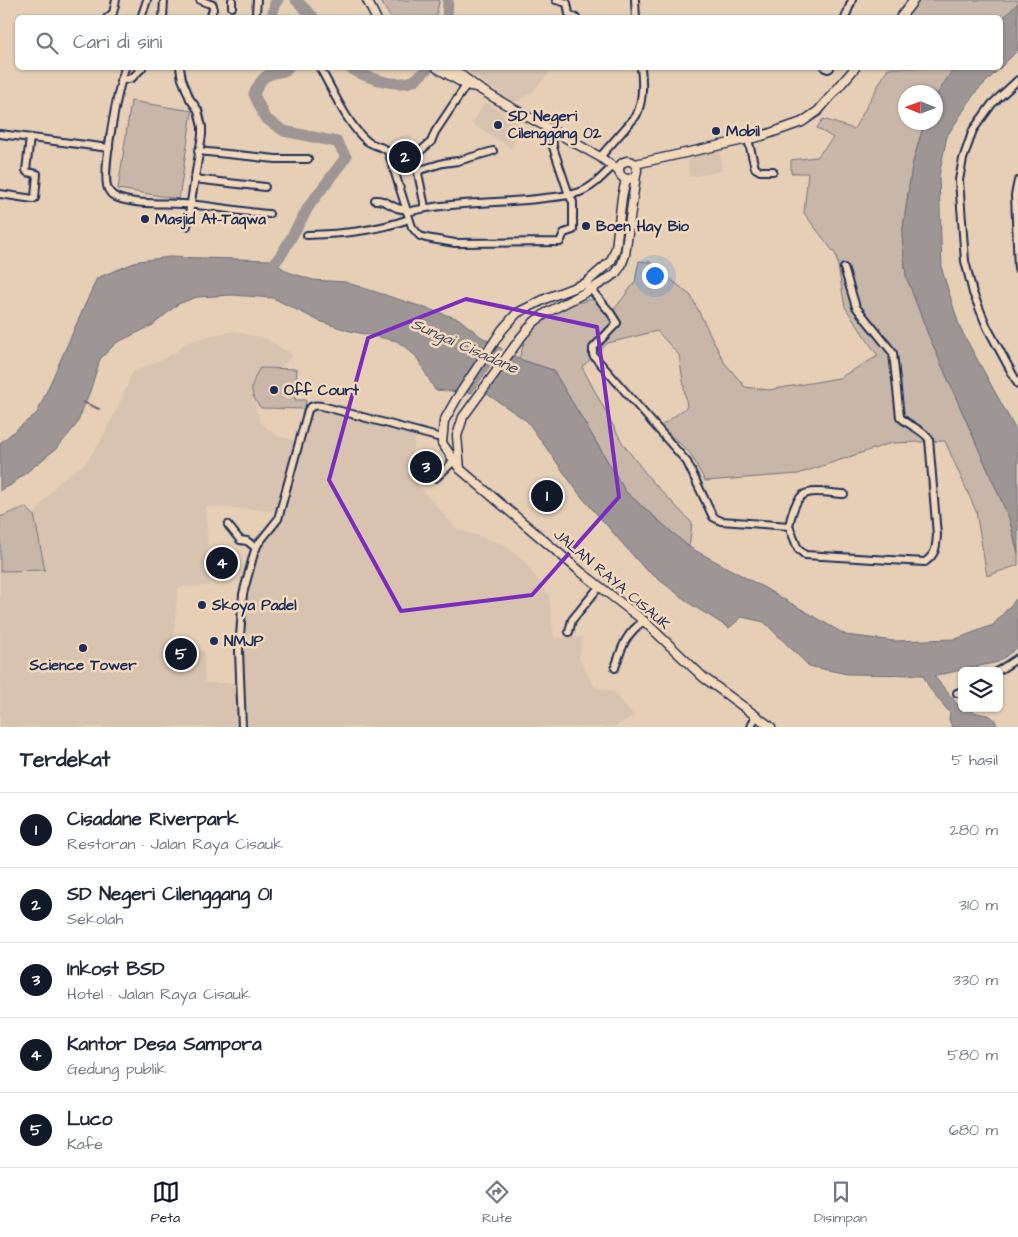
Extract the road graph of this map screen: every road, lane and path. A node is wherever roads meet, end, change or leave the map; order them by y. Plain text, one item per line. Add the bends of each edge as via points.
1 (116, 0) edge
2 (147, 0) edge
3 (164, 0) edge
4 (200, 0) edge
5 (257, 0) edge
6 (367, 0) edge
7 (556, 0) edge
8 (635, 0) edge
9 (852, 0) edge
10 (914, 0) edge
11 (256, 12) dead end
12 (111, 15) edge
13 (143, 15) edge
14 (163, 15) edge
15 (211, 15) edge
16 (374, 15) edge
17 (570, 15) edge
18 (636, 15) edge
19 (846, 15) edge
20 (902, 15) edge
21 (124, 70) edge
22 (140, 70) edge
23 (181, 70) edge
24 (321, 70) edge
25 (441, 70) edge
26 (454, 70) edge
27 (641, 70) edge
28 (853, 70) edge
29 (1018, 80) edge
30 (120, 81) junction
31 (468, 83) junction
32 (552, 132) junction
33 (0, 134) edge
34 (30, 138) junction
35 (748, 139) junction
36 (109, 148) junction
37 (198, 150) junction
38 (493, 151) dead end
39 (418, 153) dead end
40 (600, 156) junction
41 (308, 159) dead end
42 (613, 166) junction
43 (636, 169) junction
44 (773, 171) dead end
45 (194, 179) junction
46 (626, 179) junction
47 (1018, 181) edge
48 (265, 187) dead end
49 (0, 194) edge
50 (569, 195) junction
51 (375, 200) dead end
52 (191, 205) junction
53 (425, 207) junction
54 (407, 213) junction
55 (269, 214) dead end
56 (186, 226) dead end
57 (307, 235) dead end
58 (844, 268) dead end
59 (1018, 269) edge
60 (588, 286) junction
61 (1018, 384) edge
62 (441, 438) junction
63 (456, 459) junction
64 (436, 478) dead end
65 (844, 494) dead end
66 (228, 525) dead end
67 (789, 526) junction
68 (256, 548) junction
69 (600, 586) junction
70 (644, 621) junction
71 (569, 632) dead end
72 (1018, 658) edge
73 (614, 668) dead end
74 (1003, 668) edge
75 (756, 716) junction
76 (242, 727) edge
77 (751, 727) edge
78 (771, 727) edge

1 - 12 street
2 - 13 street
3 - 14 street
4 - 15 street via 213,5
5 - 11 street
6 - 16 main road
7 - 17 street via 567,3
8 - 18 street
9 - 19 street
10 - 20 main road
21 - 30 street
22 - 30 street via 132,78
23 - 37 street via 202,127
24 - 54 street via 358,133 374,146 388,151
25 - 31 main road
26 - 31 main road
27 - 40 street via 636,116
28 - 35 main road via 808,118
29 - 61 street via 992,104 973,130 959,180 965,261 973,293 987,327
30 - 36 street
31 - 32 main road
31 - 39 street via 431,142
32 - 40 main road
32 - 50 street via 553,147
33 - 34 street
34 - 36 street
34 - 49 street via 26,170 37,174 36,198
35 - 43 main road via 659,159
35 - 44 street via 755,168
36 - 52 street via 105,183 116,198 157,205
37 - 41 street via 276,159
37 - 45 street
38 - 53 street via 420,170
40 - 42 main road
42 - 43 main road via 628,160
42 - 46 main road
42 - 50 street via 593,185
43 - 46 main road via 631,179
43 - 60 main road, JALAN RAYA CISAUK via 622,266 615,274
45 - 48 street
45 - 52 street
46 - 60 main road, JALAN RAYA CISAUK via 616,248 611,261
47 - 59 street via 1015,195
50 - 53 street
50 - 54 street via 574,207 574,230 564,233 559,242 438,241 420,236 412,227
51 - 54 street via 383,200
52 - 55 street
52 - 56 street
53 - 54 street
54 - 57 street via 392,225 346,234
58 - 67 street via 856,307 893,353 900,417 929,439 938,535 936,548 933,557 925,562 805,554 798,549
60 - 62 main road, JALAN RAYA CISAUK via 517,314 502,330 457,398 444,421
60 - 63 main road, JALAN RAYA CISAUK via 534,322 522,336 460,425
60 - 67 street via 617,323 594,348 593,355 687,462 713,517 721,521
62 - 63 main road, JALAN RAYA CISAUK via 444,447
62 - 68 street via 331,408 311,407 278,519
63 - 64 street
63 - 69 main road, JALAN RAYA CISAUK via 460,469
65 - 67 street via 808,492 801,496 791,514
66 - 68 street via 240,540
68 - 76 street via 241,609
69 - 70 main road, JALAN RAYA CISAUK
69 - 71 street via 572,620
70 - 73 street via 625,639
70 - 75 main road, JALAN RAYA CISAUK via 703,677
72 - 74 street
75 - 77 street
75 - 78 main road, JALAN RAYA CISAUK

